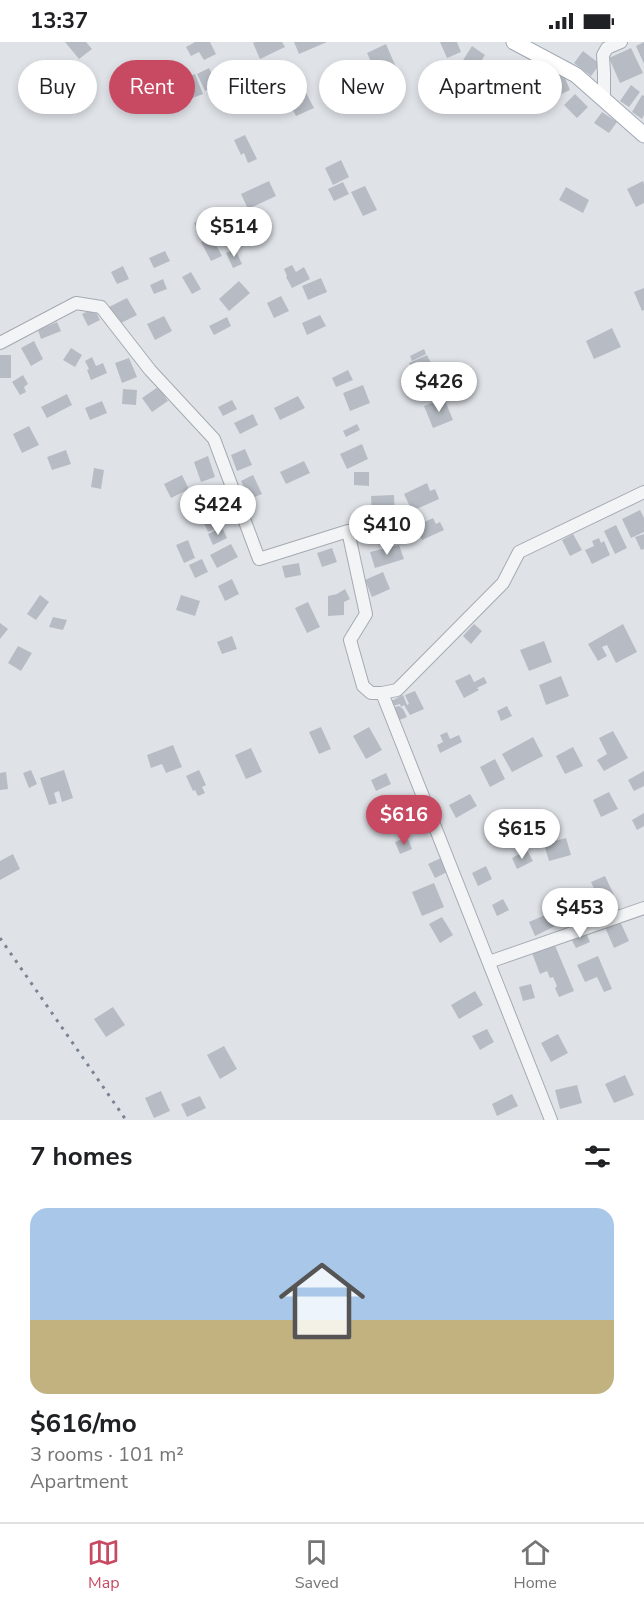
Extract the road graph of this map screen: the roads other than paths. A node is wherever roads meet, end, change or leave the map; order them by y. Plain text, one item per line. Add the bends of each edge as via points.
1 (514, 42) edge
2 (621, 42) edge
3 (604, 100) junction
4 (642, 130) edge
5 (0, 343) edge
6 (644, 492) edge
7 (382, 693) junction
8 (644, 908) edge
9 (489, 962) junction
10 (551, 1120) edge

1 - 3 main road via 576,75
2 - 3 street via 607,48 603,55
3 - 4 main road
5 - 7 street via 76,303 100,307 150,370 214,439 259,558 348,531 366,614 350,640 363,686 371,693
6 - 7 street via 519,552 503,583 398,690
7 - 9 street
8 - 9 street
9 - 10 street

